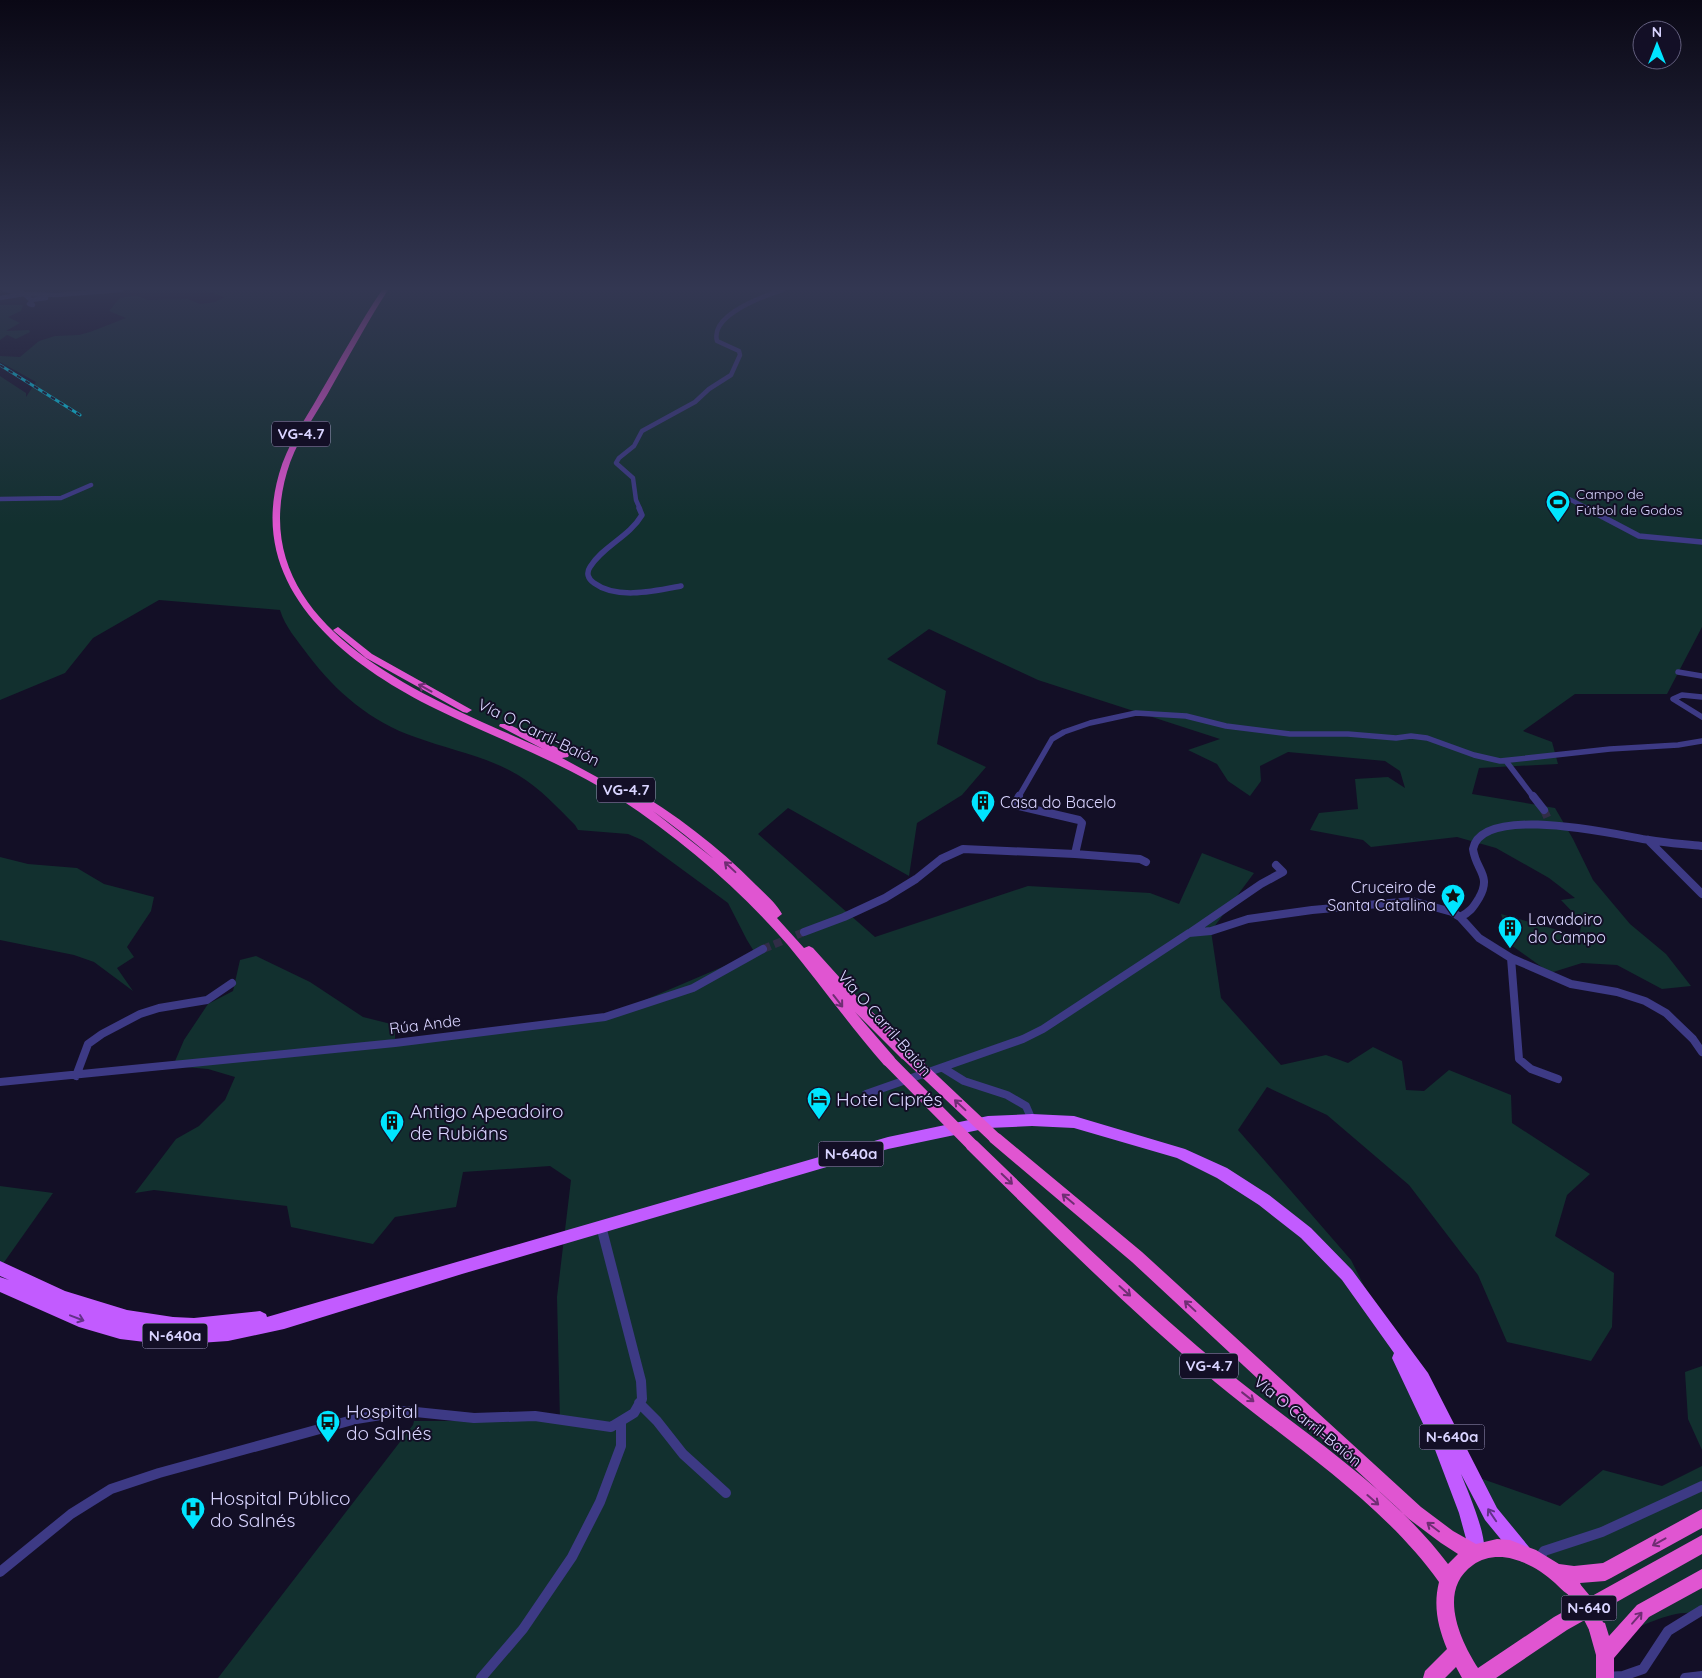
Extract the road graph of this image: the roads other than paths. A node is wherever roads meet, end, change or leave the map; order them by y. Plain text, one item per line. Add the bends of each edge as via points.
1 (338, 368) edge
2 (733, 368) edge
3 (91, 485) dead end
4 (0, 499) edge
5 (1569, 499) dead end
6 (1702, 542) edge
7 (681, 586) dead end
8 (298, 591) junction
9 (1678, 672) dead end
10 (1702, 676) edge
11 (1702, 697) edge
12 (1702, 717) edge
13 (1702, 741) edge
14 (1506, 760) junction
15 (1544, 810) tunnel mouth
16 (1648, 840) junction
17 (1702, 846) edge
18 (1075, 854) junction
19 (1146, 862) dead end
20 (1276, 865) dead end
21 (1702, 894) edge
22 (1460, 917) junction
23 (804, 932) tunnel mouth
24 (1189, 933) junction
25 (763, 948) tunnel mouth
26 (1511, 958) junction
27 (232, 983) dead end
28 (1702, 1052) edge
29 (942, 1068) junction
30 (76, 1076) junction
31 (1558, 1079) dead end
32 (0, 1082) edge
33 (866, 1094) dead end
34 (1032, 1120) junction
35 (601, 1226) junction
36 (0, 1268) edge
37 (0, 1276) edge
38 (0, 1284) edge
39 (355, 1299) junction
40 (89, 1308) junction
41 (1380, 1321) junction
42 (639, 1403) junction
43 (621, 1423) junction
44 (1702, 1486) edge
45 (726, 1493) dead end
46 (1702, 1518) edge
47 (1702, 1544) edge
48 (1475, 1552) junction
49 (1530, 1556) junction
50 (0, 1572) edge
51 (1556, 1572) junction
52 (1702, 1578) edge
53 (1449, 1581) junction
54 (1702, 1610) edge
55 (1605, 1655) junction
56 (1465, 1664) edge
57 (1702, 1676) edge
58 (481, 1678) edge
59 (1432, 1678) edge
60 (1480, 1678) edge
61 (1605, 1678) edge
62 (1685, 1678) edge

1 - 8 highway, Vía O Carril-Baión / VG-4.7 via 285,467 280,485 276,525 278,545
2 - 7 street via 730,375 695,402 642,431 634,446 619,458 616,463 636,480 637,503 642,515 628,533 588,570 588,578 606,591 662,590
3 - 4 street via 61,498
5 - 6 street via 1639,536
48 -> 8 highway, Vía O Carril-Baión / VG-4.7, bridge via 1447,1537 1415,1513 1137,1257 995,1138 854,1002 754,890 702,841 636,796 550,747 458,706 369,656 307,604
8 -> 53 highway, Vía O Carril-Baión / VG-4.7, bridge via 304,604 324,626 378,673 416,695 563,762 622,795 677,833 747,894 784,933 889,1061 972,1146 1195,1354 1382,1508 1434,1558
9 - 10 street
11 - 12 street via 1682,695 1673,699
13 - 14 street
14 - 15 street
14 - 18 street via 1490,759 1427,738 1411,736 1290,734 1226,726 1186,716 1155,713 1119,716 1064,732 1052,739 1015,804 1079,820 1082,823
16 - 17 street
16 - 21 street
16 - 22 street via 1549,822 1487,831 1477,839 1474,852 1485,883 1484,889 1472,911
18 - 19 street
18 - 23 street via 963,848 953,851 909,884 836,922
20 - 24 street via 1283,872
22 - 24 street via 1412,902 1248,918 1211,932
22 - 26 street via 1479,938
24 - 29 street via 1043,1029
25 - 30 street, Rúa Ande via 693,988 605,1017 395,1043
26 - 28 street via 1571,984 1617,992 1645,1001 1666,1012
26 - 31 street via 1519,1059 1529,1068
27 - 30 street via 208,1000 140,1014 102,1034 88,1044
29 - 33 street
29 - 34 street via 964,1081 1026,1106
30 - 32 street, Rúa Ande
34 - 35 main road, N-640a via 988,1122 888,1143
34 - 41 main road, N-640a via 1074,1122 1120,1134 1180,1153 1222,1173 1306,1233 1347,1275
35 - 39 main road, N-640a
35 - 42 street via 642,1381
36 - 40 main road, N-640a via 36,1287
37 - 40 street via 31,1292
38 -> 39 main road, N-640a via 79,1319 120,1331 170,1337 228,1333 284,1321
39 - 40 main road, N-640a via 229,1324 174,1326
41 - 48 main road, N-640a via 1441,1443 1468,1513
49 -> 41 main road, N-640a via 1491,1514 1422,1379
42 - 43 street via 634,1413
42 - 45 street via 683,1454
43 - 50 street via 611,1427 535,1416 474,1418 406,1411 356,1419 111,1489 71,1514
43 - 58 street via 621,1446 600,1502 572,1557 523,1628
44 - 49 street via 1602,1532
46 -> 51 highway via 1605,1572 1574,1575
47 - 60 highway, N-640 via 1552,1629
48 - 49 highway via 1491,1548 1510,1549
48 - 53 highway via 1464,1558
49 - 51 highway
51 - 55 highway, bridge via 1583,1600 1598,1630
55 -> 52 highway via 1643,1611
53 - 56 highway via 1445,1595 1446,1614 1451,1635
54 - 61 street via 1668,1631 1643,1669
55 - 61 highway
56 - 59 highway
57 - 62 street

